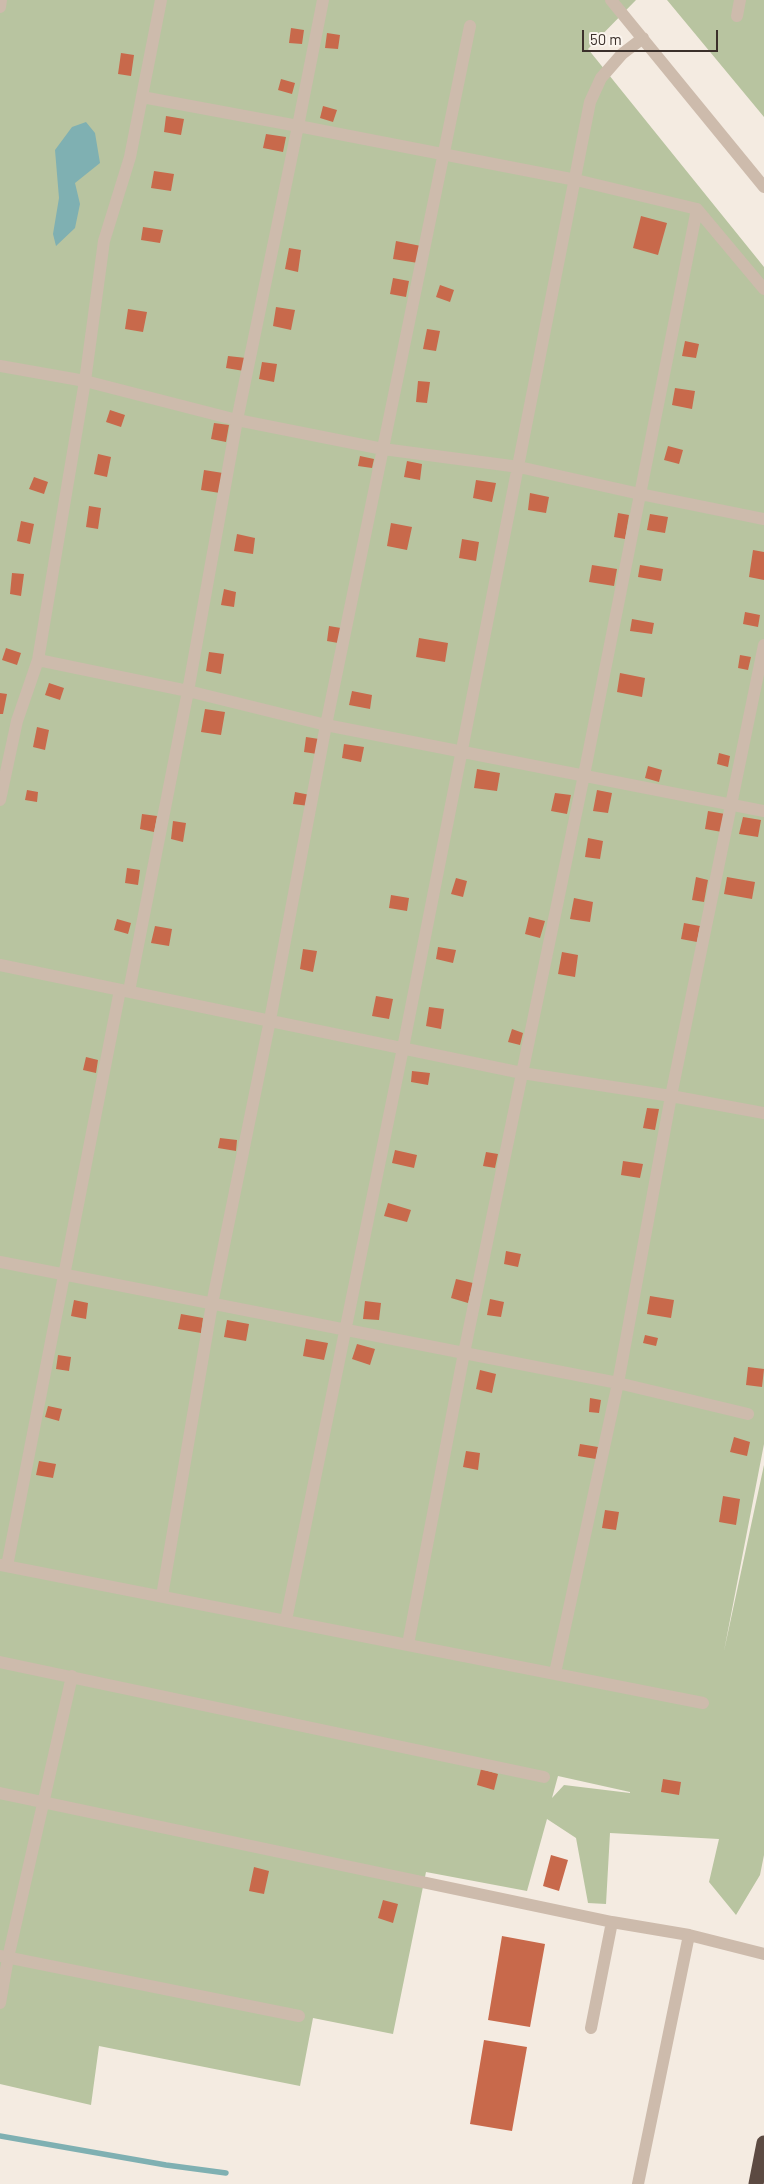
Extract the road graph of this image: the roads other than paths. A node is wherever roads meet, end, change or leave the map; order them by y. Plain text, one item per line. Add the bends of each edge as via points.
1 (1, 0) edge
2 (161, 0) edge
3 (324, 0) edge
4 (611, 0) edge
5 (740, 0) edge
6 (0, 7) edge
7 (737, 16) dead end
8 (470, 26) dead end
9 (643, 38) junction
10 (142, 97) junction
11 (298, 126) junction
12 (444, 153) junction
13 (576, 180) junction
14 (764, 187) edge
15 (697, 208) junction
16 (764, 289) edge
17 (0, 366) edge
18 (85, 381) junction
19 (237, 420) junction
20 (383, 449) junction
21 (519, 467) junction
22 (640, 494) junction
23 (764, 518) edge
24 (764, 645) edge
25 (38, 660) junction
26 (188, 691) junction
27 (326, 725) junction
28 (462, 750) junction
29 (584, 775) junction
30 (0, 800) edge
31 (730, 804) junction
32 (764, 811) edge
33 (0, 965) edge
34 (124, 991) junction
35 (270, 1020) junction
36 (403, 1048) junction
37 (522, 1073) junction
38 (671, 1096) junction
39 (764, 1113) edge
40 (0, 1262) edge
41 (63, 1274) junction
42 (212, 1304) junction
43 (345, 1329) junction
44 (464, 1353) junction
45 (618, 1383) junction
46 (748, 1414) dead end
47 (3, 1565) edge
48 (162, 1596) junction
49 (286, 1620) junction
50 (408, 1644) junction
51 (0, 1662) edge
52 (555, 1673) junction
53 (72, 1676) junction
54 (703, 1703) dead end
55 (544, 1777) dead end
56 (0, 1794) edge
57 (45, 1803) junction
58 (612, 1922) junction
59 (689, 1936) junction
60 (764, 1954) edge
61 (4, 1957) edge
62 (0, 2003) edge
63 (299, 2016) dead end
64 (591, 2028) dead end
65 (764, 2143) edge
66 (638, 2184) edge
67 (756, 2184) edge

1 - 6 street
2 - 10 street
3 - 11 street
4 - 9 street
5 - 7 street
8 - 12 street
9 - 13 street via 622,54 601,78 590,102
9 - 14 street
10 - 11 street
10 - 18 street via 130,157 104,241
11 - 12 street
11 - 19 street
12 - 13 street
12 - 20 street
13 - 15 street
13 - 21 street
15 - 16 street
15 - 22 street
17 - 18 street
18 - 19 street
18 - 25 street
19 - 20 street
19 - 26 street
20 - 21 street
20 - 27 street
21 - 22 street
21 - 28 street
22 - 23 street
22 - 29 street
24 - 31 street
25 - 26 street
25 - 30 street via 17,721
26 - 27 street
26 - 34 street
27 - 28 street
27 - 35 street
28 - 29 street
28 - 36 street
29 - 31 street
29 - 37 street
31 - 32 street
31 - 38 street
33 - 34 street
34 - 35 street
34 - 41 street
35 - 36 street
35 - 42 street
36 - 37 street
36 - 43 street
37 - 38 street
37 - 44 street
38 - 39 street
38 - 45 street
40 - 41 street
41 - 42 street
41 - 47 street
42 - 43 street
42 - 48 street
43 - 44 street
43 - 49 street
44 - 45 street
44 - 50 street
45 - 46 street
45 - 52 street
47 - 48 street
48 - 49 street
49 - 50 street
50 - 52 street
51 - 53 street
52 - 54 street
53 - 55 street
53 - 57 street
56 - 57 street
57 - 58 street
57 - 61 street
58 - 59 street
58 - 64 street
59 - 60 street
59 - 66 street
61 - 62 street
61 - 63 street
65 - 67 highway

